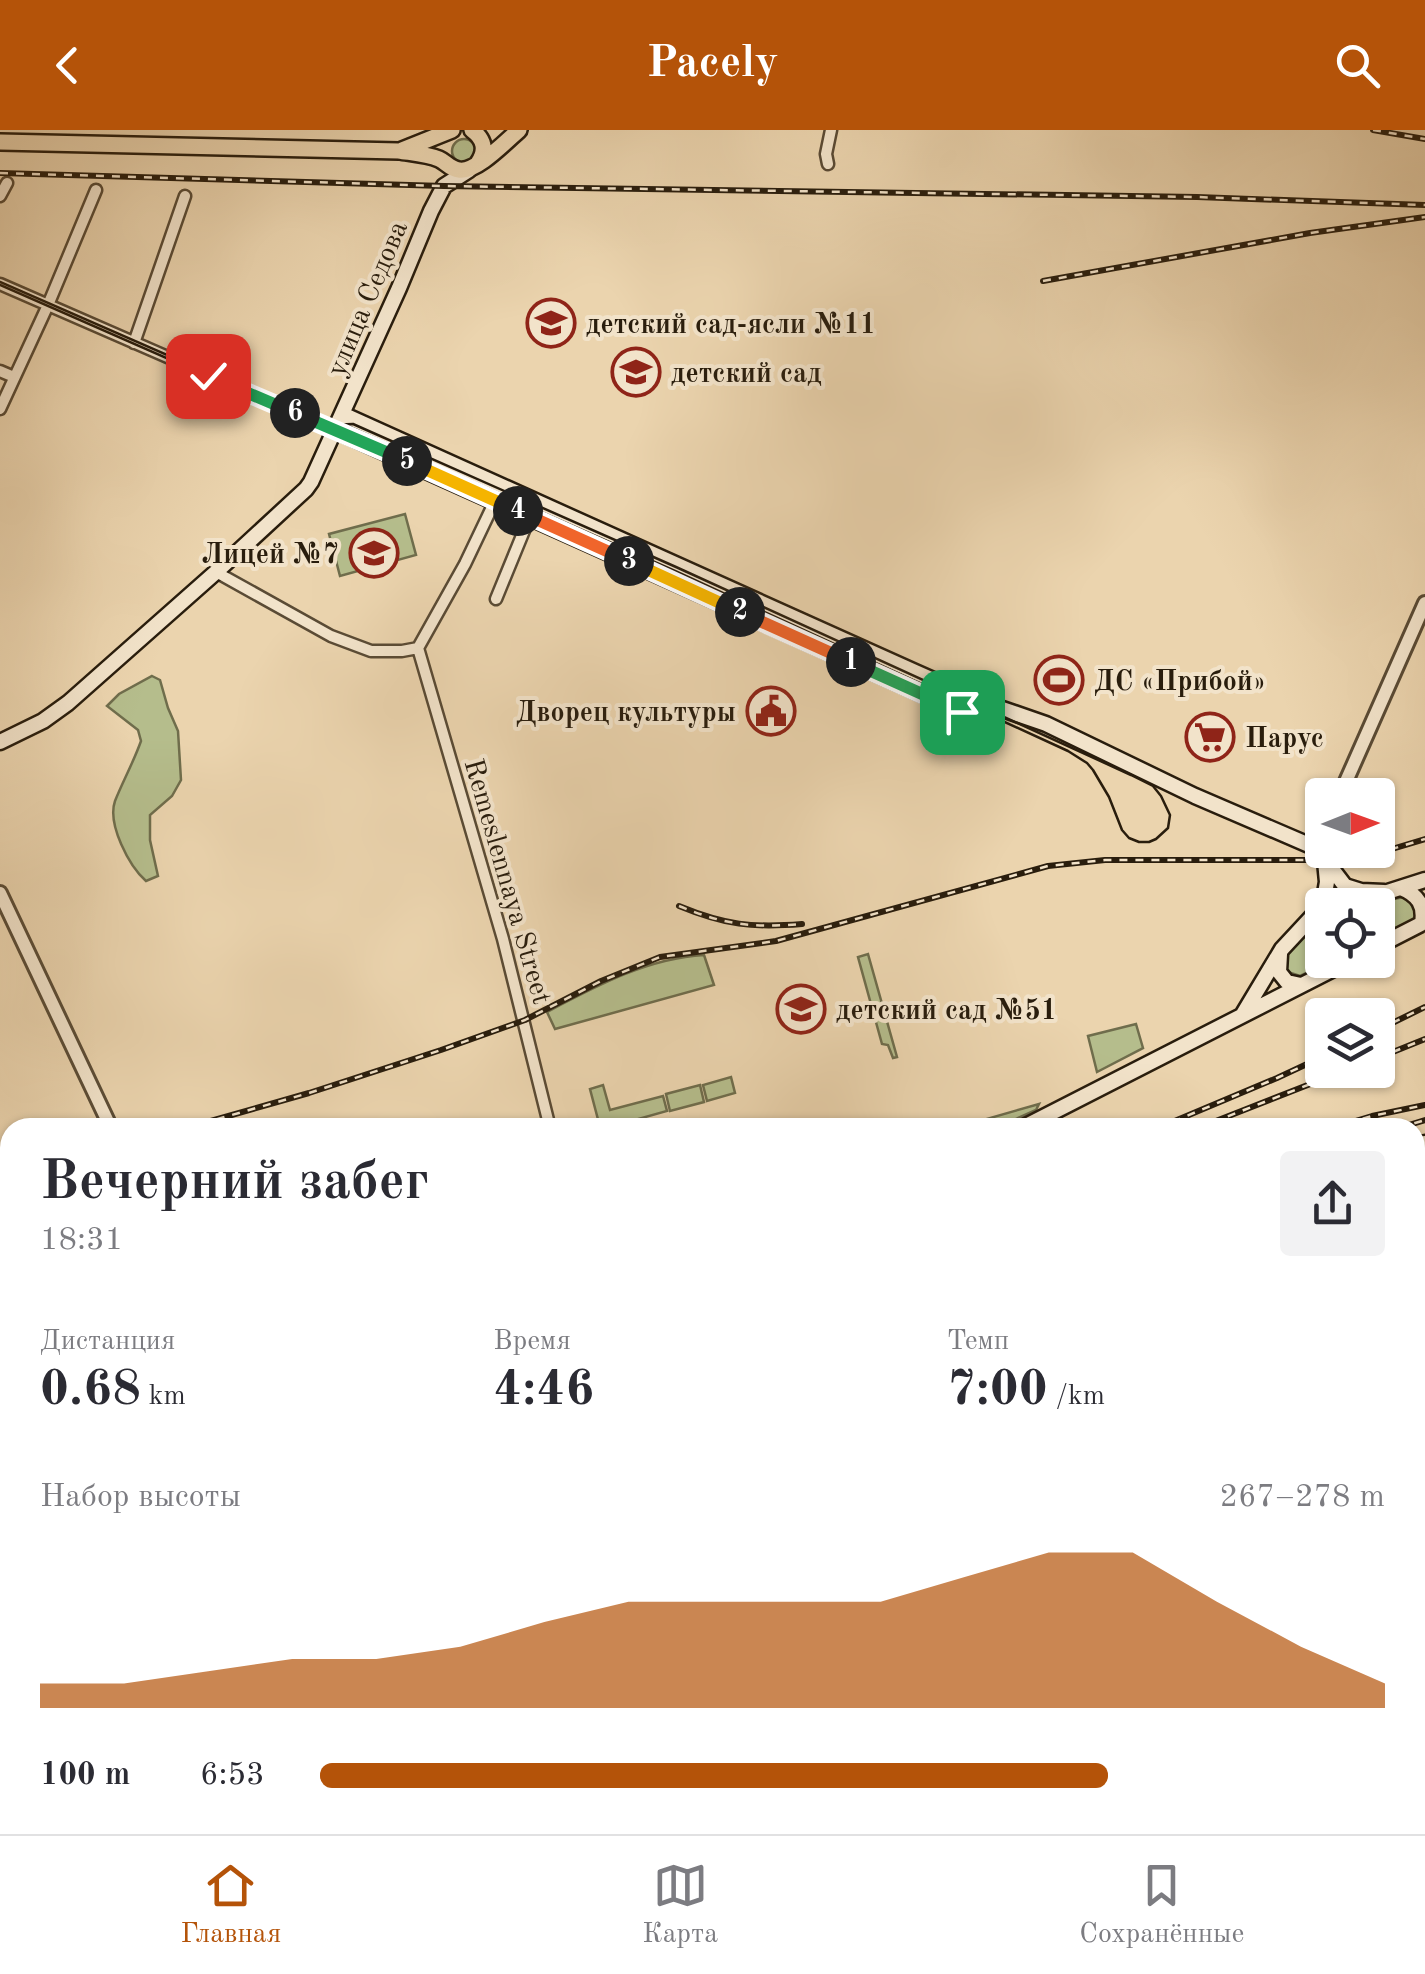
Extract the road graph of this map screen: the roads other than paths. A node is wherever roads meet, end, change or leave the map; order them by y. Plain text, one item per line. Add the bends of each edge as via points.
1 (452, 130) edge
2 (472, 130) edge
3 (518, 130) edge
4 (831, 130) edge
5 (0, 142) edge
6 (398, 152) junction
7 (443, 160) junction
8 (828, 164) dead end
9 (472, 168) junction
10 (7, 183) dead end
11 (444, 186) junction
12 (96, 190) dead end
13 (0, 196) edge
14 (185, 196) dead end
15 (0, 284) edge
16 (48, 304) junction
17 (134, 343) junction
18 (0, 371) edge
19 (14, 377) junction
20 (0, 409) edge
21 (342, 414) junction
22 (335, 430) junction
23 (496, 501) junction
24 (530, 516) junction
25 (216, 572) junction
26 (496, 599) dead end
27 (1425, 603) edge
28 (418, 648) junction
29 (1010, 710) junction
30 (0, 742) edge
31 (1348, 778) edge
32 (1305, 841) edge
33 (1334, 868) edge
34 (1425, 880) edge
35 (1351, 888) edge
36 (1401, 888) junction
37 (1395, 889) edge
38 (0, 893) edge
39 (1423, 923) edge
40 (1305, 925) edge
41 (1305, 927) edge
42 (1300, 930) junction
43 (1395, 937) edge
44 (1282, 949) junction
45 (1315, 978) edge
46 (1301, 985) junction
47 (1243, 1014) junction
48 (106, 1118) edge
49 (548, 1118) edge
50 (1041, 1118) edge

1 - 6 main road
1 - 7 main road via 444,138
2 - 9 main road via 484,149
3 - 9 main road
4 - 8 street
5 - 6 main road
6 - 7 main road
7 - 9 main road via 455,170
7 - 11 main road, улица Седова
9 - 11 main road
10 - 13 street
11 - 21 main road, улица Седова
12 - 16 street
14 - 17 street
15 - 16 street
16 - 17 street
16 - 19 street
17 - 22 street
18 - 19 street
19 - 20 street
21 - 22 main road, улица Седова
21 - 29 main road
22 - 23 main road
22 - 25 main road, улица Седова via 306,489
23 - 24 main road
23 - 28 street
24 - 26 street
24 - 29 main road via 962,712
25 - 28 street via 370,651
25 - 30 main road, улица Седова via 68,703
27 - 31 street
28 - 49 street, Remeslennaya Street
29 - 32 main road
33 - 35 main road
34 - 36 main road
36 - 37 main road
36 - 39 main road via 1422,903
38 - 48 street
39 - 43 main road
40 - 42 main road
41 - 42 main road
42 - 44 main road
44 - 46 main road via 1279,972
44 - 47 main road
45 - 46 main road
46 - 47 main road
47 - 50 main road

